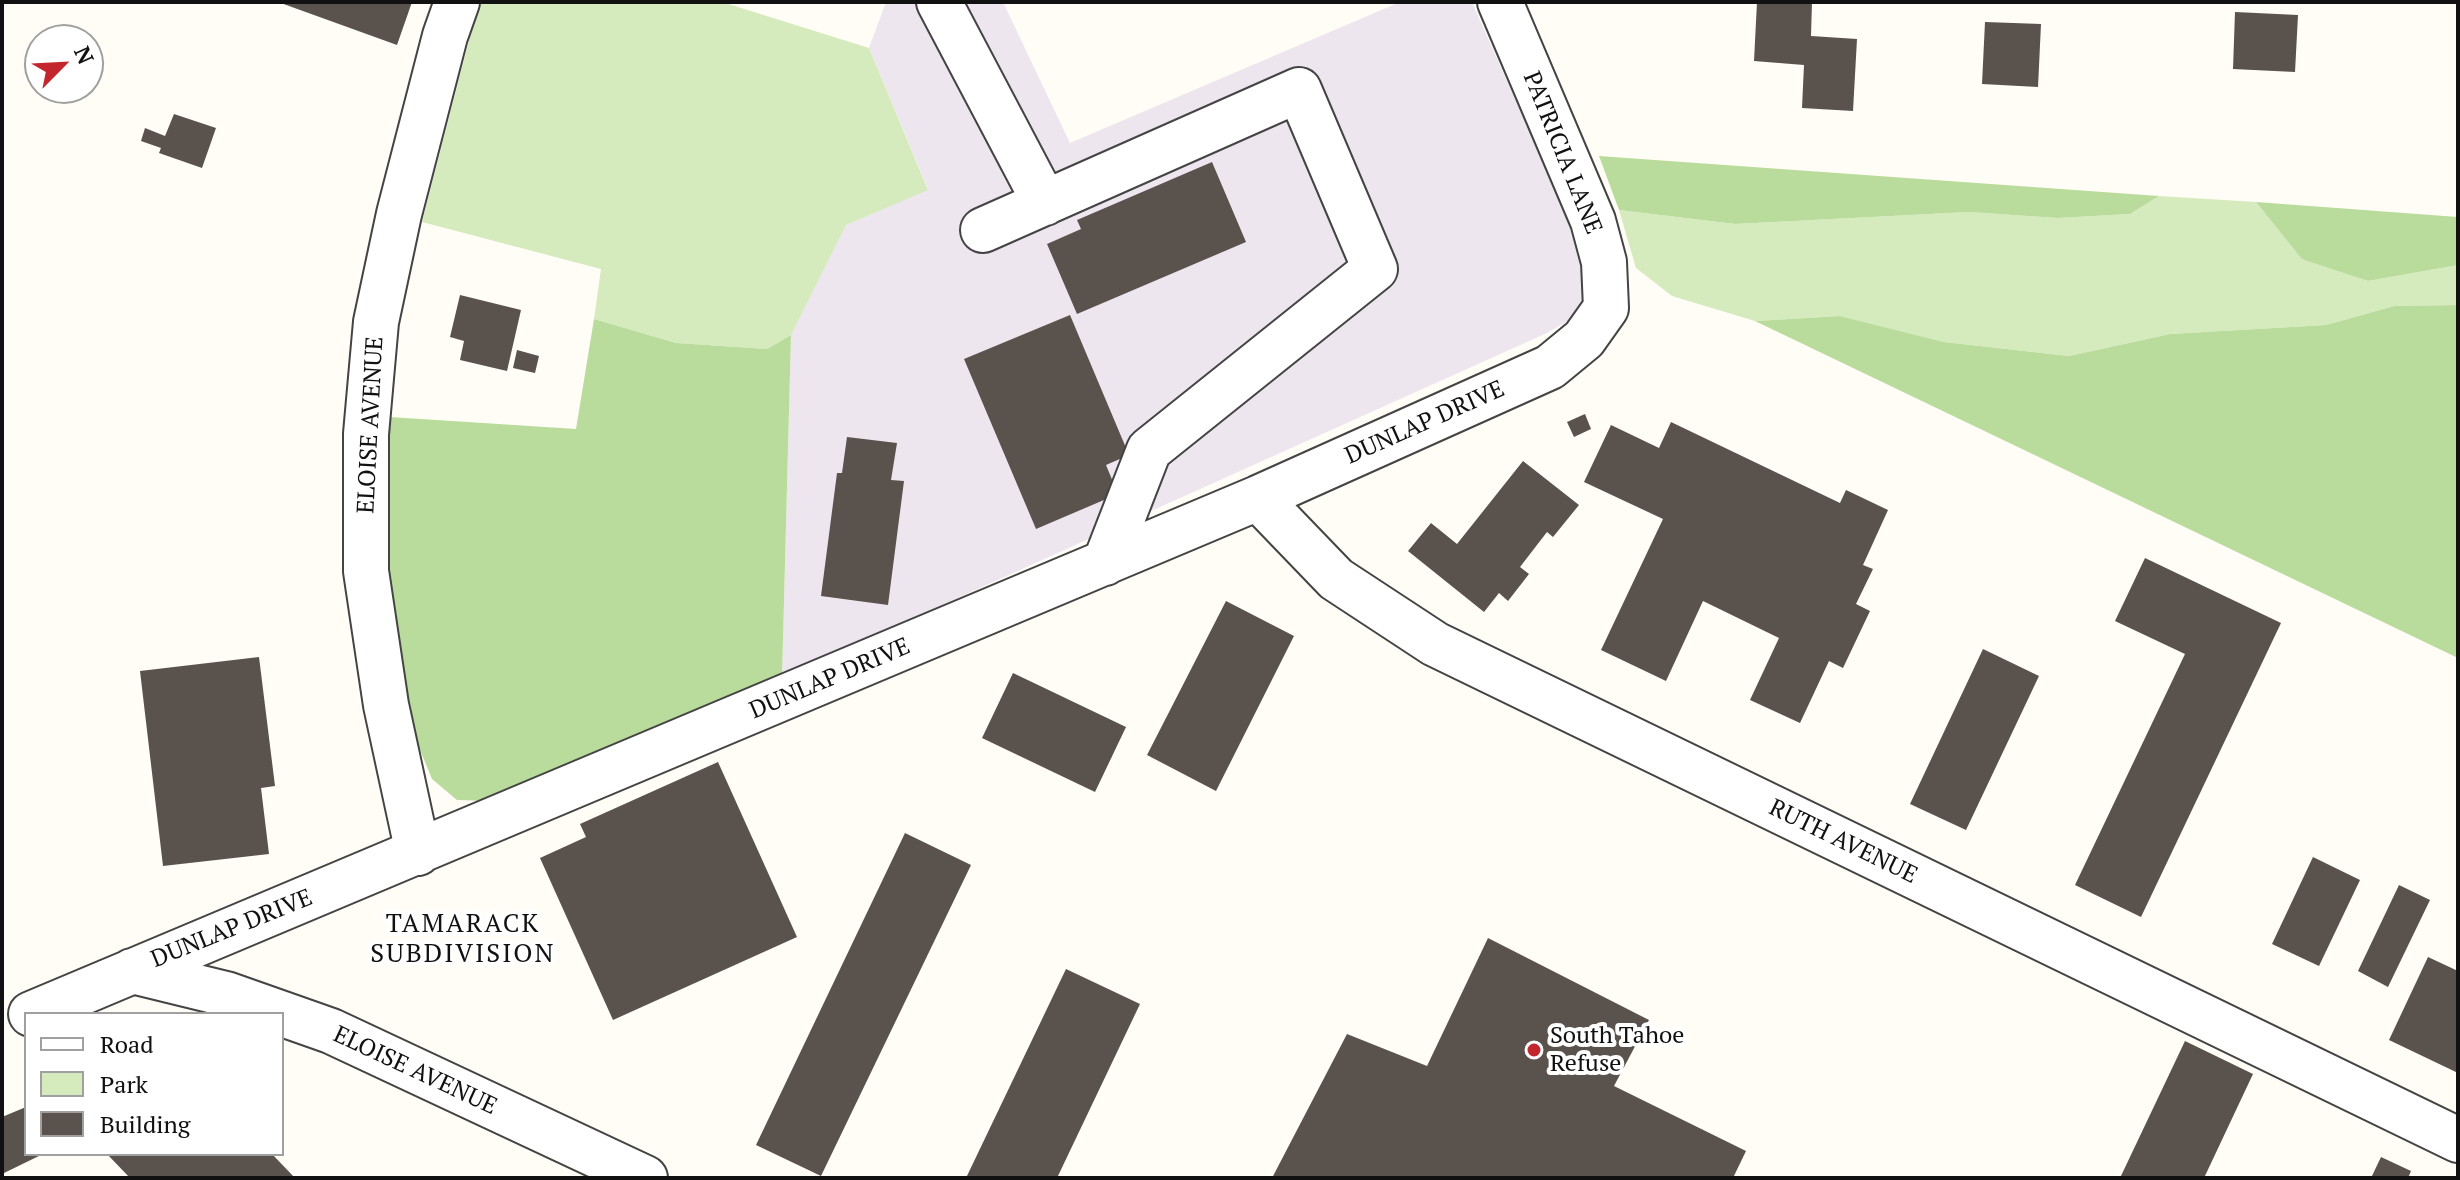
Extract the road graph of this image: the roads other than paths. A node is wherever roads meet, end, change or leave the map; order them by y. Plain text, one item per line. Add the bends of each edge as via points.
1 (457, 2) edge
2 (939, 2) edge
3 (1502, 3) edge
4 (1045, 203) junction
5 (983, 230) dead end
6 (1606, 308) joint
7 (1258, 498) junction
8 (1105, 563) junction
9 (418, 853) junction
10 (132, 971) junction
11 (35, 1012) edge
12 (277, 1012) edge
13 (284, 1014) edge
14 (24, 1017) edge
15 (2, 1026) edge
16 (2458, 1140) edge
17 (645, 1178) edge

1 - 9 street, ELOISE AVENUE via 403,199 376,322 366,434 366,571 386,705
2 - 4 street
3 - 6 street, PATRICIA LANE via 1593,221 1604,262
4 - 5 street
4 - 8 street via 1299,90 1375,269 1149,450
6 - 7 street, DUNLAP DRIVE via 1584,339 1550,367
7 - 8 street, DUNLAP DRIVE
7 - 16 street, RUTH AVENUE via 1336,579 1435,644
8 - 9 street, DUNLAP DRIVE
9 - 10 street, DUNLAP DRIVE
10 - 11 street, DUNLAP DRIVE
10 - 12 street, ELOISE AVENUE
13 - 17 street, ELOISE AVENUE via 331,1031
14 - 15 street, DUNLAP DRIVE

